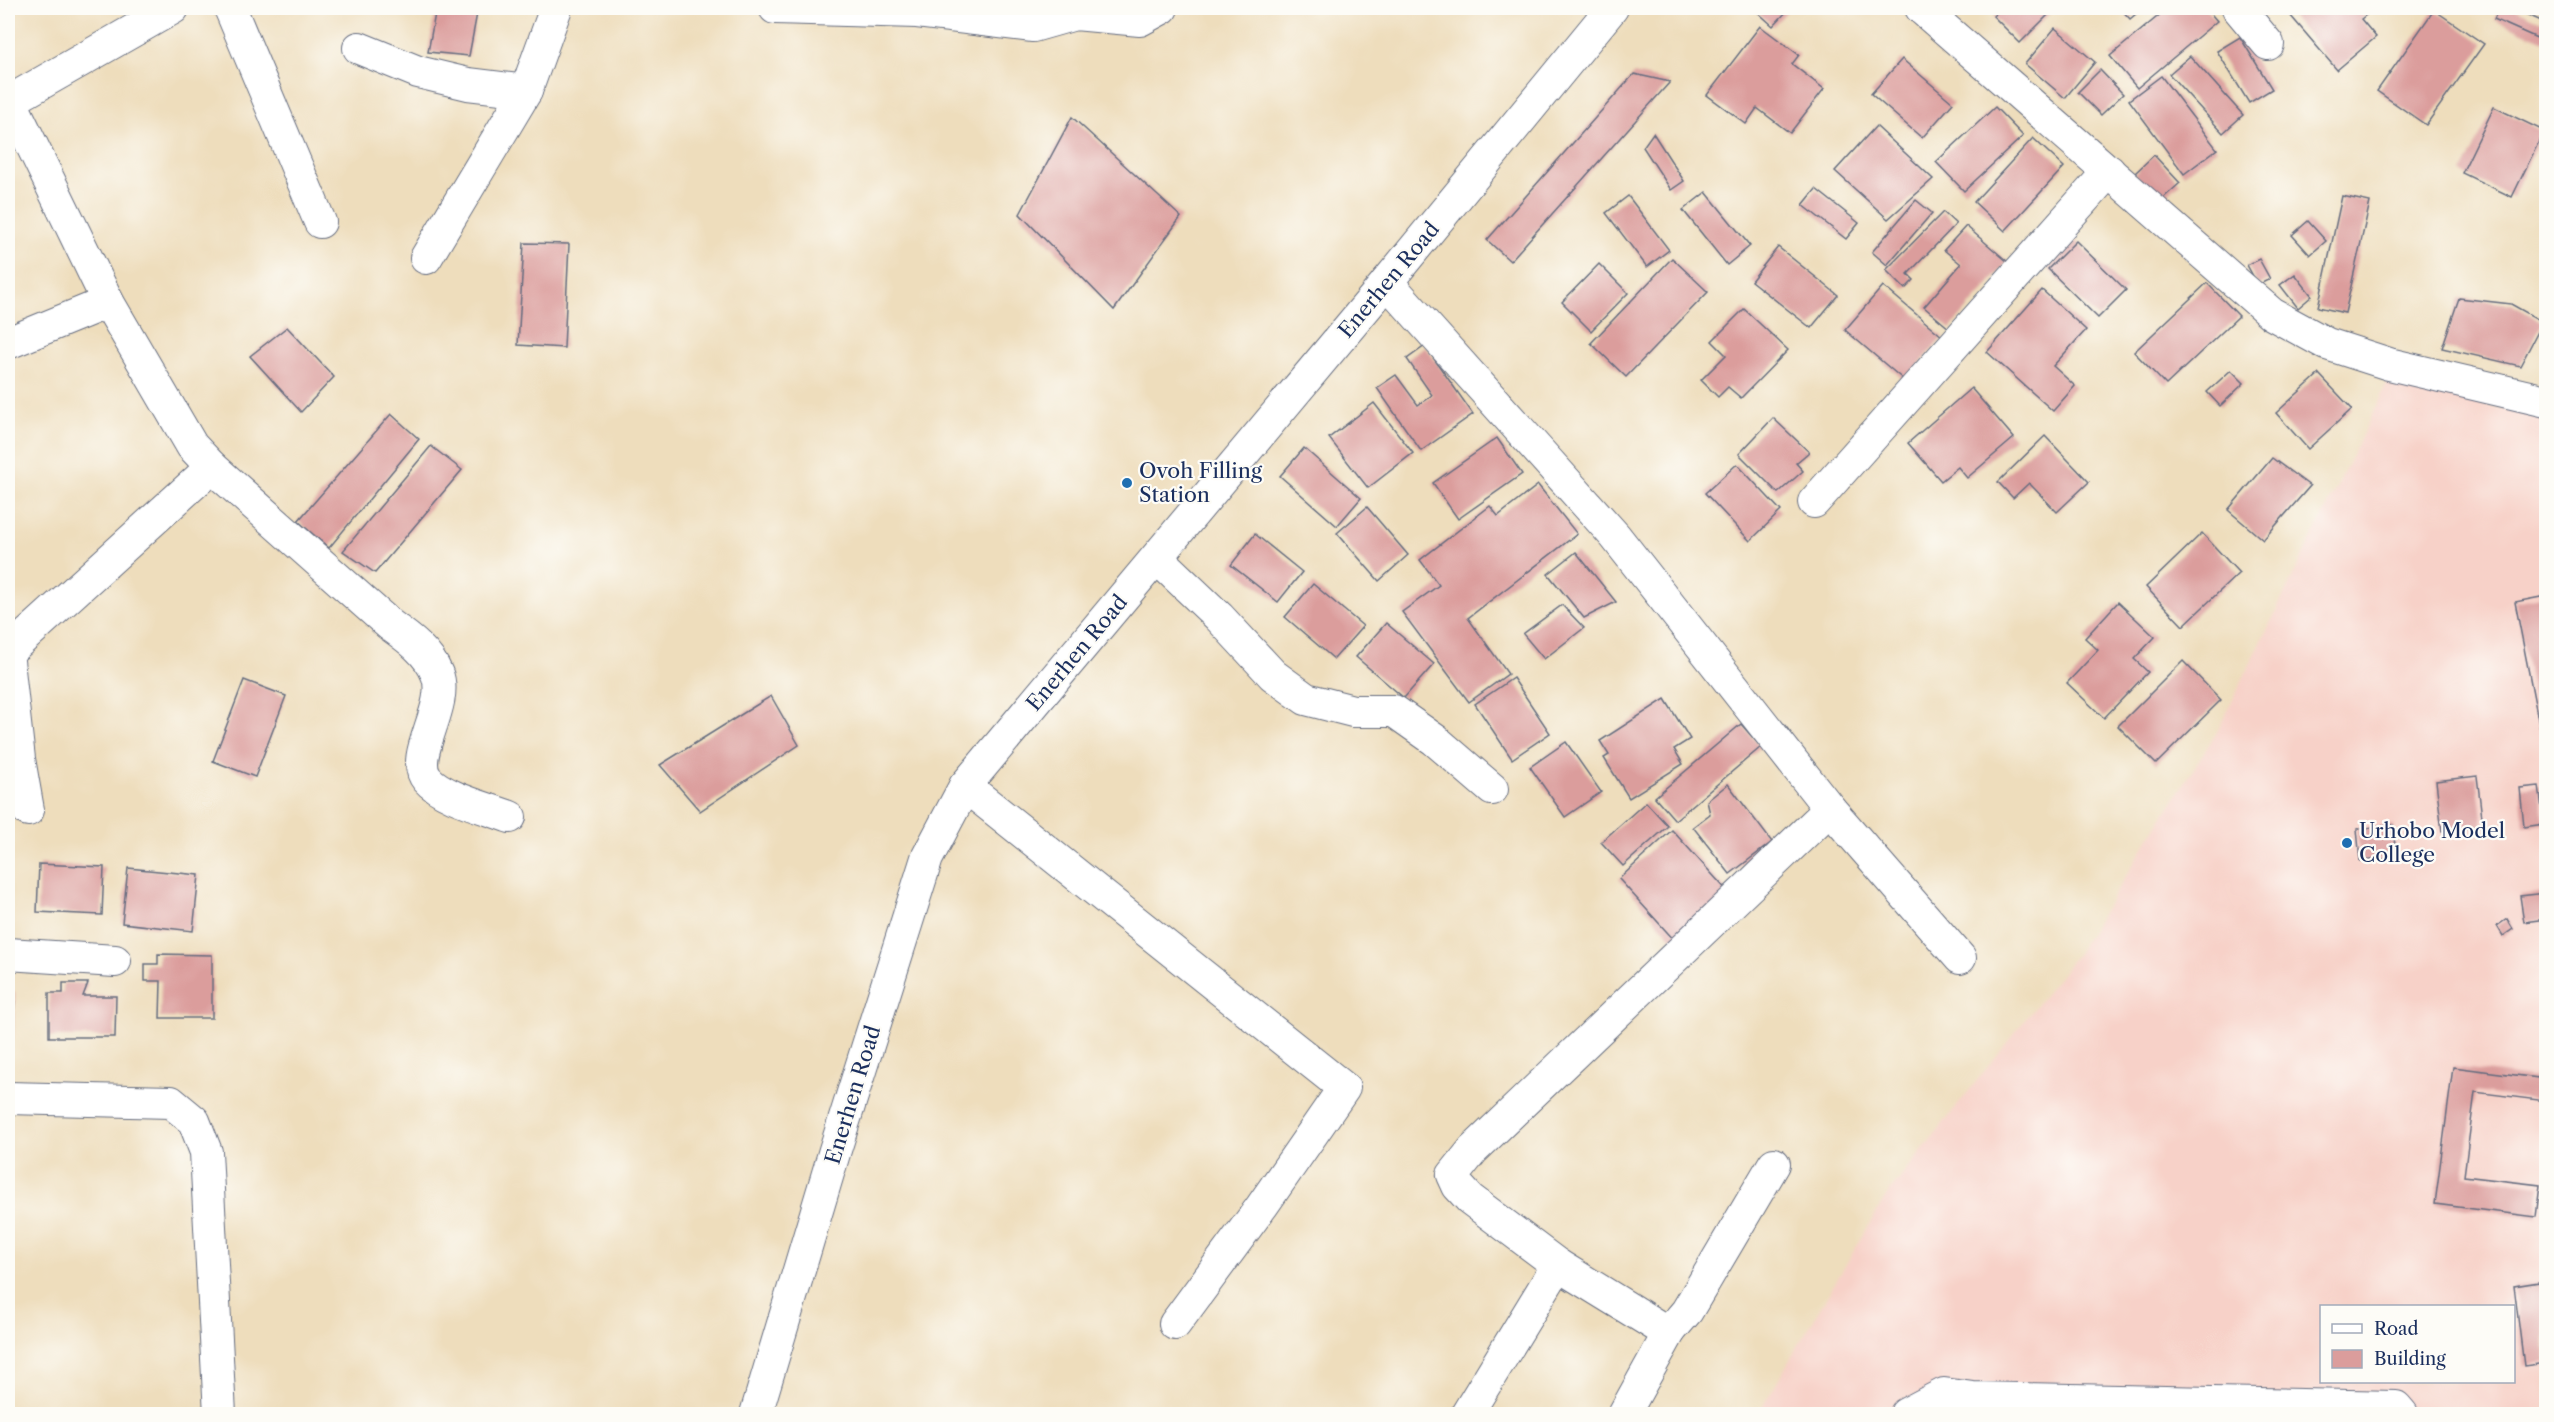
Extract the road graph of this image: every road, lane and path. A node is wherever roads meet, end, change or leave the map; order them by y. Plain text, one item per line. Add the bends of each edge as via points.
1 (173, 8) edge
2 (230, 8) edge
3 (556, 8) edge
4 (775, 8) edge
5 (1162, 8) edge
6 (1612, 8) edge
7 (1921, 8) edge
8 (2238, 8) edge
9 (917, 10) edge
10 (2268, 44) dead end
11 (359, 48) dead end
12 (526, 91) junction
13 (9, 99) edge
14 (2109, 171) junction
15 (320, 222) dead end
16 (426, 258) dead end
17 (1387, 282) junction
18 (108, 302) junction
19 (8, 343) edge
20 (2547, 401) edge
21 (212, 467) junction
22 (1814, 502) dead end
23 (1157, 558) junction
24 (8, 652) edge
25 (8, 661) edge
26 (965, 786) junction
27 (1492, 789) dead end
28 (1830, 809) junction
29 (28, 810) dead end
30 (510, 817) dead end
31 (8, 954) edge
32 (1960, 958) dead end
33 (114, 962) dead end
34 (8, 1098) edge
35 (1774, 1164) dead end
36 (1558, 1265) junction
37 (1175, 1324) dead end
38 (1670, 1331) junction
39 (220, 1414) edge
40 (756, 1414) edge
41 (1467, 1414) edge
42 (1624, 1414) edge
43 (1906, 1414) edge
44 (2402, 1414) edge

1 - 13 street
2 - 15 street
3 - 12 street
4 - 9 street
5 - 9 street via 1140,20 1076,14 1033,26
6 - 17 street, Enerhen Road
7 - 14 street
8 - 10 street
11 - 12 street via 418,72 468,84
12 - 16 street
13 - 18 street
14 - 20 street via 2272,315 2327,344 2389,364
14 - 22 street
17 - 23 street, Enerhen Road
17 - 28 street via 1615,536
18 - 19 street
18 - 21 street via 192,446
21 - 24 street
21 - 30 street via 390,625 419,646 438,674 440,702 422,756 427,780 441,790
23 - 26 street, Enerhen Road
23 - 27 street via 1273,675 1306,699 1353,711 1394,711
25 - 29 street
26 - 37 street via 1344,1088
26 - 40 street, Enerhen Road via 927,858
28 - 32 street
28 - 36 street via 1473,1150 1453,1175 1470,1199
31 - 33 street
34 - 39 street via 171,1102 194,1121 206,1152
35 - 38 street via 1687,1311
36 - 38 street
36 - 41 street
38 - 42 street
43 - 44 street via 1944,1394 1973,1398 2396,1407

